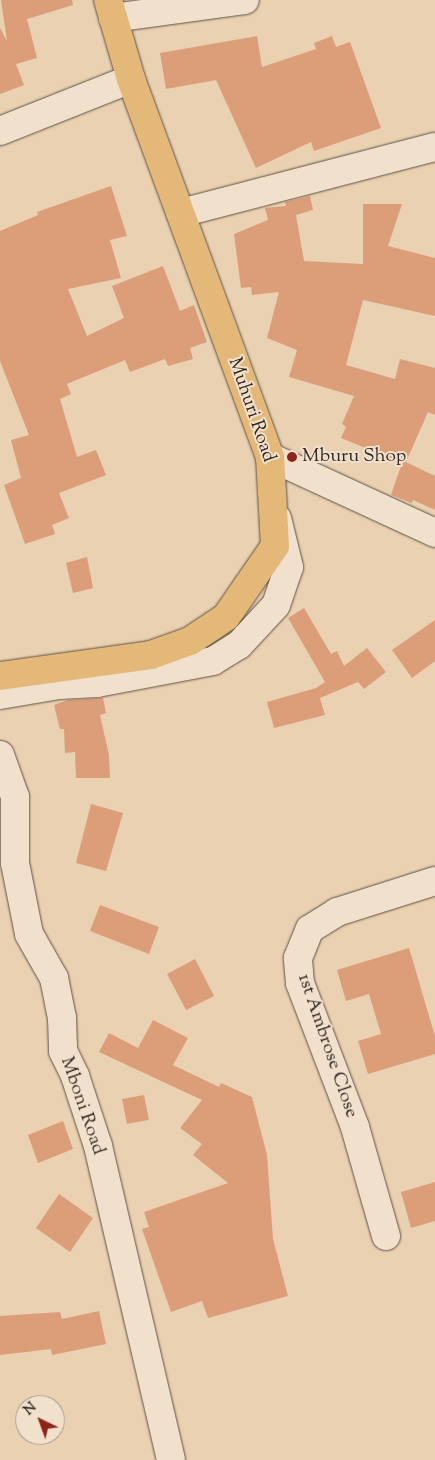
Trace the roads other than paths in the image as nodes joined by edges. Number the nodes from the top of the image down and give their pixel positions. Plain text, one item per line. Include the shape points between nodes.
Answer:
1 (245, 0) edge
2 (111, 9) edge
3 (131, 79) junction
4 (0, 131) edge
5 (435, 147) edge
6 (181, 213) junction
7 (270, 458) junction
8 (275, 509) junction
9 (435, 533) edge
10 (0, 676) edge
11 (0, 695) edge
12 (0, 755) edge
13 (435, 881) edge
14 (386, 1236) dead end
15 (171, 1460) edge

1 - 2 street
2 - 3 main road, Muhuri Road
3 - 4 street
3 - 6 main road, Muhuri Road
5 - 6 street
6 - 7 main road, Muhuri Road
7 - 8 main road, Muhuri Road
7 - 9 street
8 - 10 main road, Muhuri Road via 275,546 226,618 190,641 151,655
8 - 11 street via 289,567 276,605 239,645 213,661 97,683 59,685
12 - 15 street, Mboni Road via 15,797 15,863 29,934 54,978 62,1018 62,1051 75,1076 98,1146
13 - 14 street, 1st Ambrose Close via 337,912 310,929 298,958 300,983 355,1127

